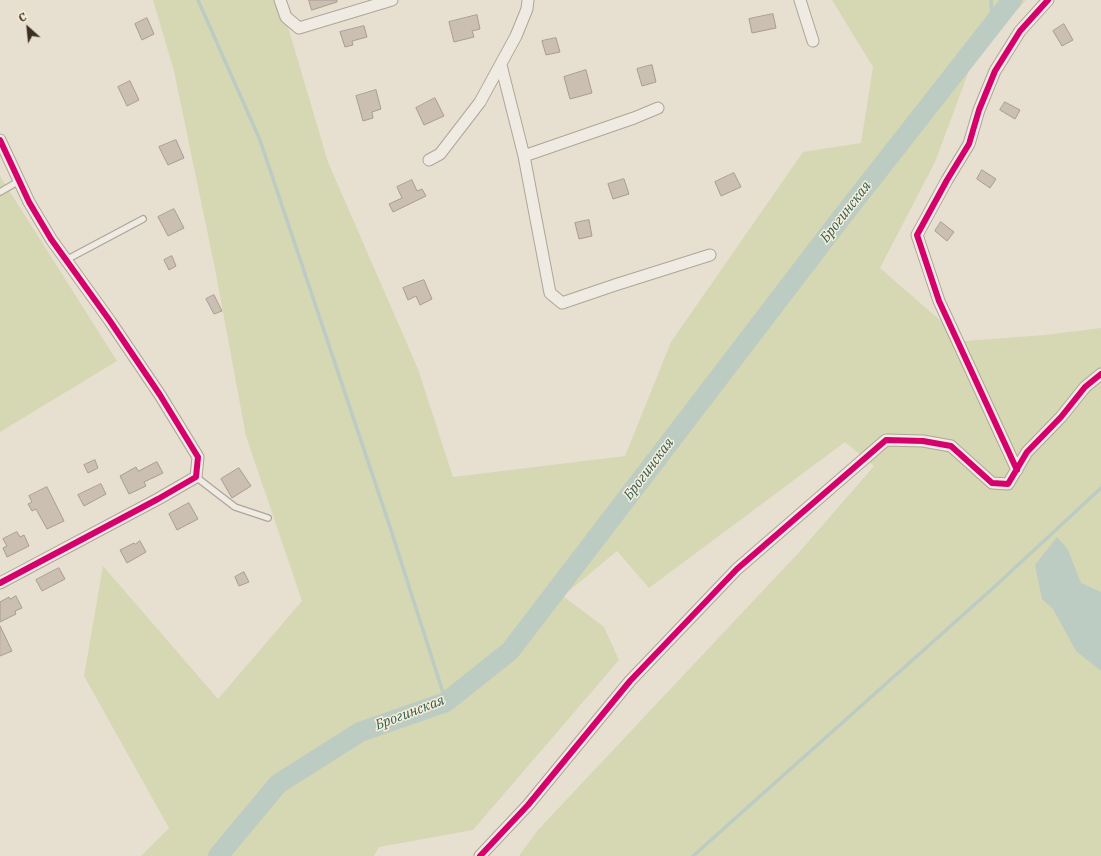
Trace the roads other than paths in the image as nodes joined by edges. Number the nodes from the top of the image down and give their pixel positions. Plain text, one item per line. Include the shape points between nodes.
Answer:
1 (280, 0) edge
2 (392, 0) edge
3 (528, 0) edge
4 (800, 0) edge
5 (1048, 0) edge
6 (813, 41) dead end
7 (501, 65) junction
8 (658, 108) dead end
9 (0, 140) edge
10 (524, 156) junction
11 (429, 160) dead end
12 (19, 181) junction
13 (0, 192) edge
14 (143, 218) dead end
15 (710, 255) dead end
16 (66, 260) junction
17 (1101, 374) edge
18 (1017, 470) junction
19 (196, 477) junction
20 (268, 518) dead end
21 (0, 583) edge
22 (480, 856) edge

1 - 2 street via 286,17 299,28
3 - 7 street via 516,36
4 - 6 street
5 - 18 street via 1020,31 995,71 969,144 917,235 938,301
7 - 10 street
7 - 11 street via 480,102 461,128 440,154
8 - 10 street
9 - 12 street
10 - 15 street via 550,293 562,303
12 - 13 lane
12 - 16 street via 51,239
14 - 16 lane
16 - 19 street via 160,395 198,457
17 - 18 street via 1027,452
18 - 22 street via 1008,484 992,483 951,446 923,441 886,440 737,569 630,681 528,805
19 - 20 lane via 235,507
19 - 21 street

